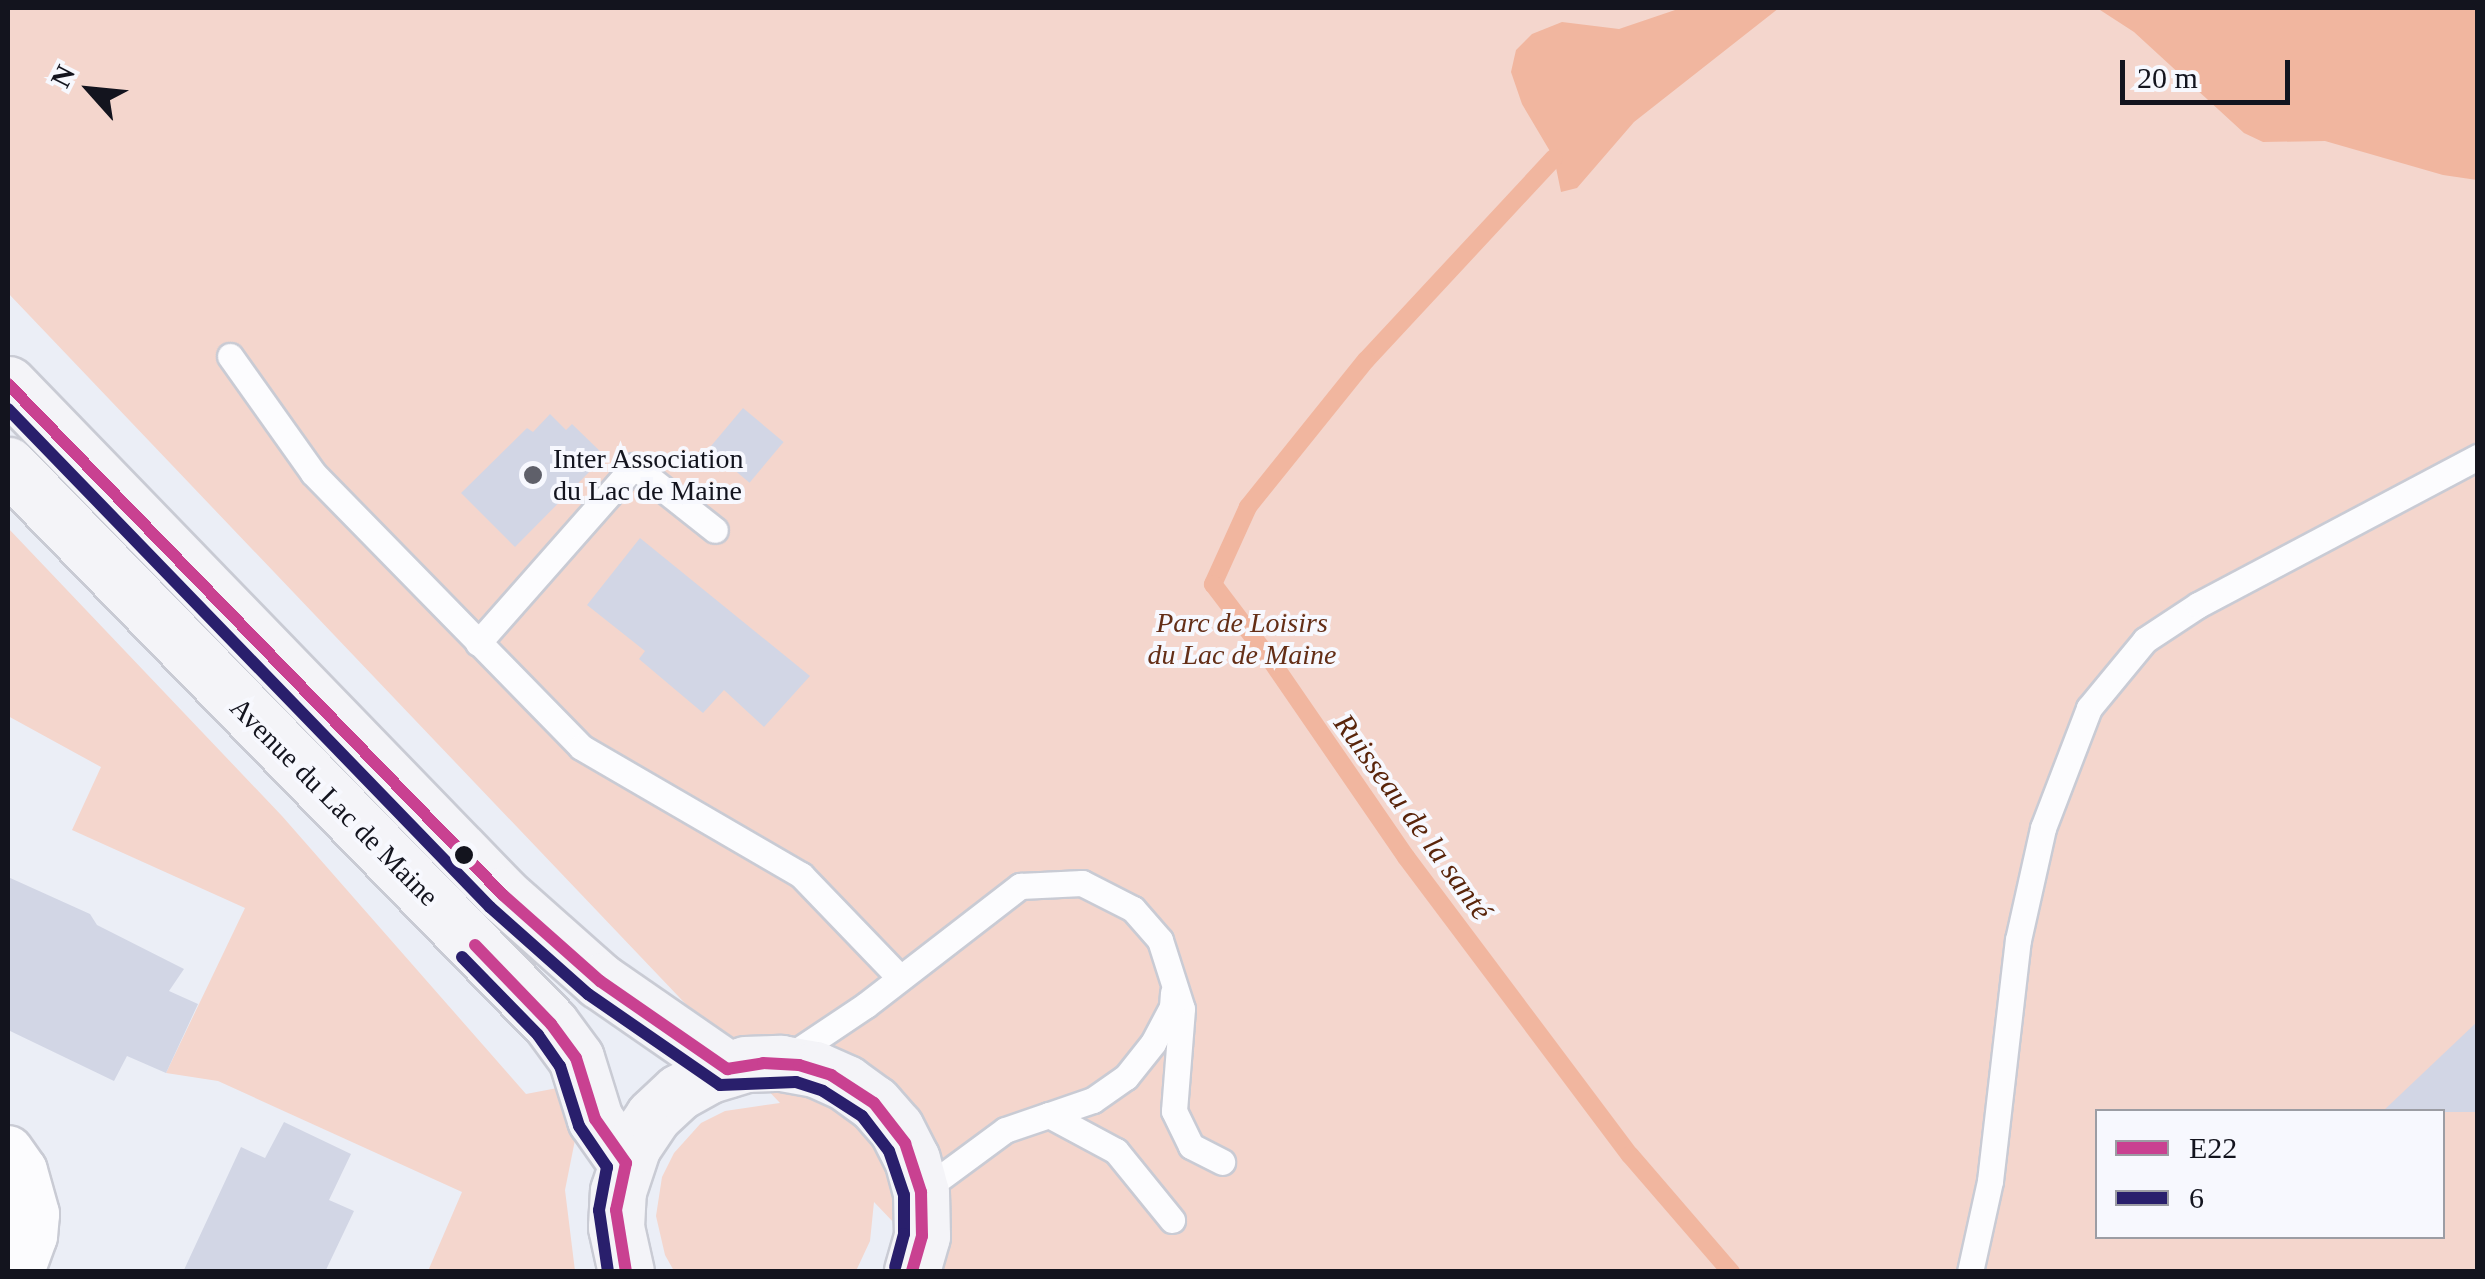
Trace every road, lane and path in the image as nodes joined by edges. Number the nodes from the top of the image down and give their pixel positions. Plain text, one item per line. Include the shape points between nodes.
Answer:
1 (230, 356) dead end
2 (8, 384) edge
3 (2478, 457) edge
4 (8, 465) edge
5 (714, 530) dead end
6 (478, 643) junction
7 (900, 978) junction
8 (1174, 984) junction
9 (781, 1063) junction
10 (727, 1069) junction
11 (1050, 1115) junction
12 (8, 1151) edge
13 (1222, 1162) dead end
14 (626, 1163) junction
15 (921, 1192) junction
16 (1172, 1220) dead end
17 (19, 1272) edge
18 (626, 1272) edge
19 (912, 1272) edge
20 (1970, 1272) edge

1 - 6 lane via 312,473
2 - 10 street, Avenue du Lac de Maine via 503,895 600,981
3 - 20 lane via 2198,604 2146,640 2089,708 2043,828 2018,940 1990,1181
4 - 14 street, Avenue du Lac de Maine via 551,1024 576,1058 596,1118
5 - 6 lane via 634,466
6 - 7 lane via 581,748 801,875
7 - 8 lane via 1020,886 1082,882 1134,909 1160,940
7 - 9 lane
8 - 11 lane via 1172,1007 1126,1076 1093,1100
8 - 13 lane via 1182,1008 1174,1111 1191,1146
9 - 10 street
9 - 15 street via 831,1075 874,1103 905,1143
10 - 14 street via 665,1104
11 - 15 lane via 1004,1130
11 - 16 lane via 1116,1151
12 - 17 street via 22,1170 34,1214
14 - 18 street via 616,1210
15 - 19 street via 922,1236

